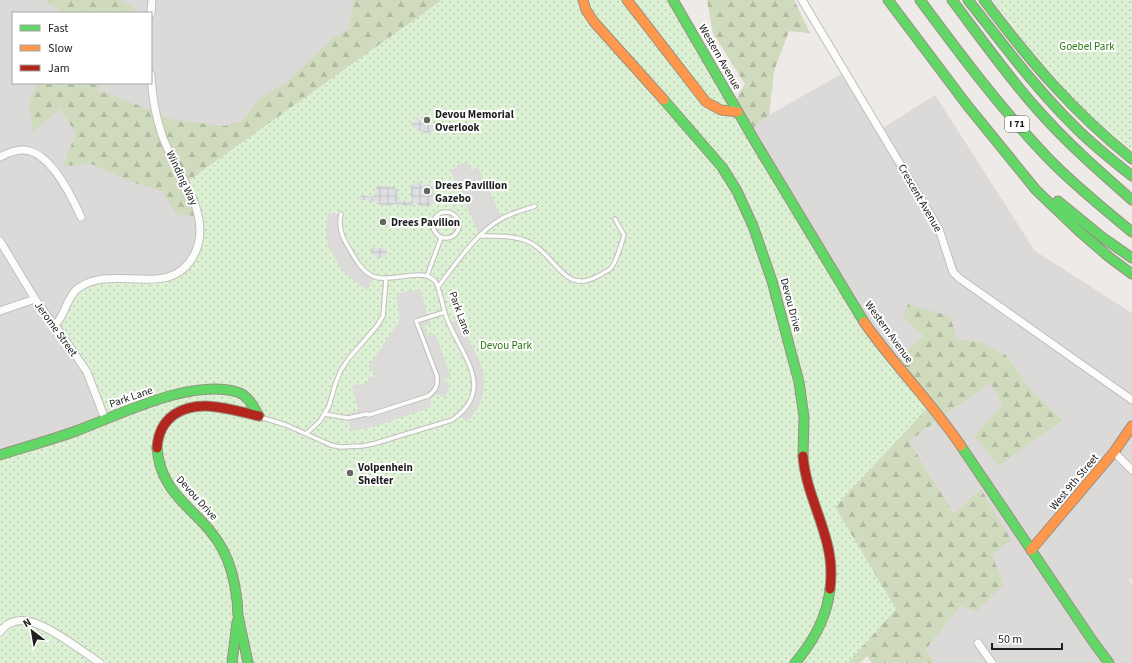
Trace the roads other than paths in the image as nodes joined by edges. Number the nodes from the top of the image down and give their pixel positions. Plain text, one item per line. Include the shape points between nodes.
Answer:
1 (152, 0) edge
2 (583, 0) edge
3 (627, 0) edge
4 (673, 0) edge
5 (802, 0) edge
6 (888, 0) edge
7 (920, 0) edge
8 (952, 0) edge
9 (968, 0) edge
10 (984, 0) edge
11 (150, 12) edge
12 (152, 84) edge
13 (738, 112) junction
14 (1002, 150) junction
15 (0, 157) edge
16 (1132, 159) edge
17 (1132, 176) edge
18 (1132, 200) edge
19 (536, 206) dead end
20 (341, 214) dead end
21 (81, 217) dead end
22 (615, 219) dead end
23 (1132, 232) edge
24 (480, 236) junction
25 (441, 238) junction
26 (0, 241) edge
27 (1132, 258) edge
28 (1132, 274) edge
29 (427, 276) junction
30 (386, 279) junction
31 (438, 288) junction
32 (35, 298) junction
33 (0, 311) edge
34 (445, 312) junction
35 (55, 325) junction
36 (1132, 400) edge
37 (324, 414) junction
38 (258, 416) junction
39 (105, 419) junction
40 (1132, 426) edge
41 (307, 433) junction
42 (1114, 452) junction
43 (0, 455) edge
44 (1132, 470) edge
45 (1031, 550) junction
46 (238, 614) junction
47 (0, 632) edge
48 (978, 643) dead end
49 (100, 663) edge
50 (232, 663) edge
51 (248, 663) edge
52 (796, 663) edge
53 (992, 663) edge
54 (1109, 663) edge

1 - 11 street
2 - 52 main road, Devou Drive via 594,22 726,172 739,195 768,265 800,385 804,416 804,467 831,562 832,583 824,618 817,634
3 - 13 main road via 706,102 730,113
4 - 13 main road, Western Avenue
5 - 36 street, Crescent Avenue via 939,229 954,272
6 - 14 main road
7 - 23 main road, I 71 via 977,76 1026,135 1073,183
8 - 18 main road, I 71 via 1025,95 1062,135
9 - 17 main road via 1034,84 1070,122
10 - 16 main road via 1031,61 1070,104
12 - 35 street, Winding Way via 162,136 199,215 199,245 185,268 170,277 156,280 112,278 98,280 78,289 68,300 62,316
13 - 45 main road, Western Avenue via 864,322 944,421
14 - 27 main road via 1102,237
14 - 28 main road via 1036,190 1079,231
15 - 21 street via 23,150 31,151 42,158 65,186
19 - 24 lane via 502,218
20 - 30 lane via 343,239 356,261 375,277
22 - 24 lane via 624,235 611,269 590,281 579,282 568,277 543,251 531,243 508,237
24 - 31 lane
25 - 25 lane via 454,236 459,228 458,220 452,213 440,213 434,219 433,228
25 - 29 lane
26 - 32 street, Jerome Street
29 - 30 lane
29 - 31 lane, Park Lane via 435,281
30 - 37 lane via 383,316 341,370
31 - 34 lane, Park Lane
32 - 33 street
32 - 35 street, Jerome Street
34 - 37 lane via 416,321 437,376 438,384 435,391 428,396 370,415 348,418
34 - 41 lane, Park Lane via 474,377 475,388 470,402 460,415 441,425 362,446 331,445
35 - 39 street, Jerome Street via 87,372
37 - 41 lane
38 - 39 main road, Park Lane via 252,404 238,392 214,389 191,391 164,398
38 - 41 lane, Park Lane
38 - 46 main road, Devou Drive via 208,406 187,407 169,418 158,434 156,449 161,472 170,489 211,532 223,549 236,593
39 - 43 main road, Park Lane via 58,438
40 - 42 main road, West 9th Street
42 - 44 street
42 - 45 main road, West 9th Street
45 - 54 main road, Western Avenue
46 - 50 main road, Devou Drive
46 - 51 main road, Devou Drive
47 - 49 street via 12,622 33,622
48 - 53 street

